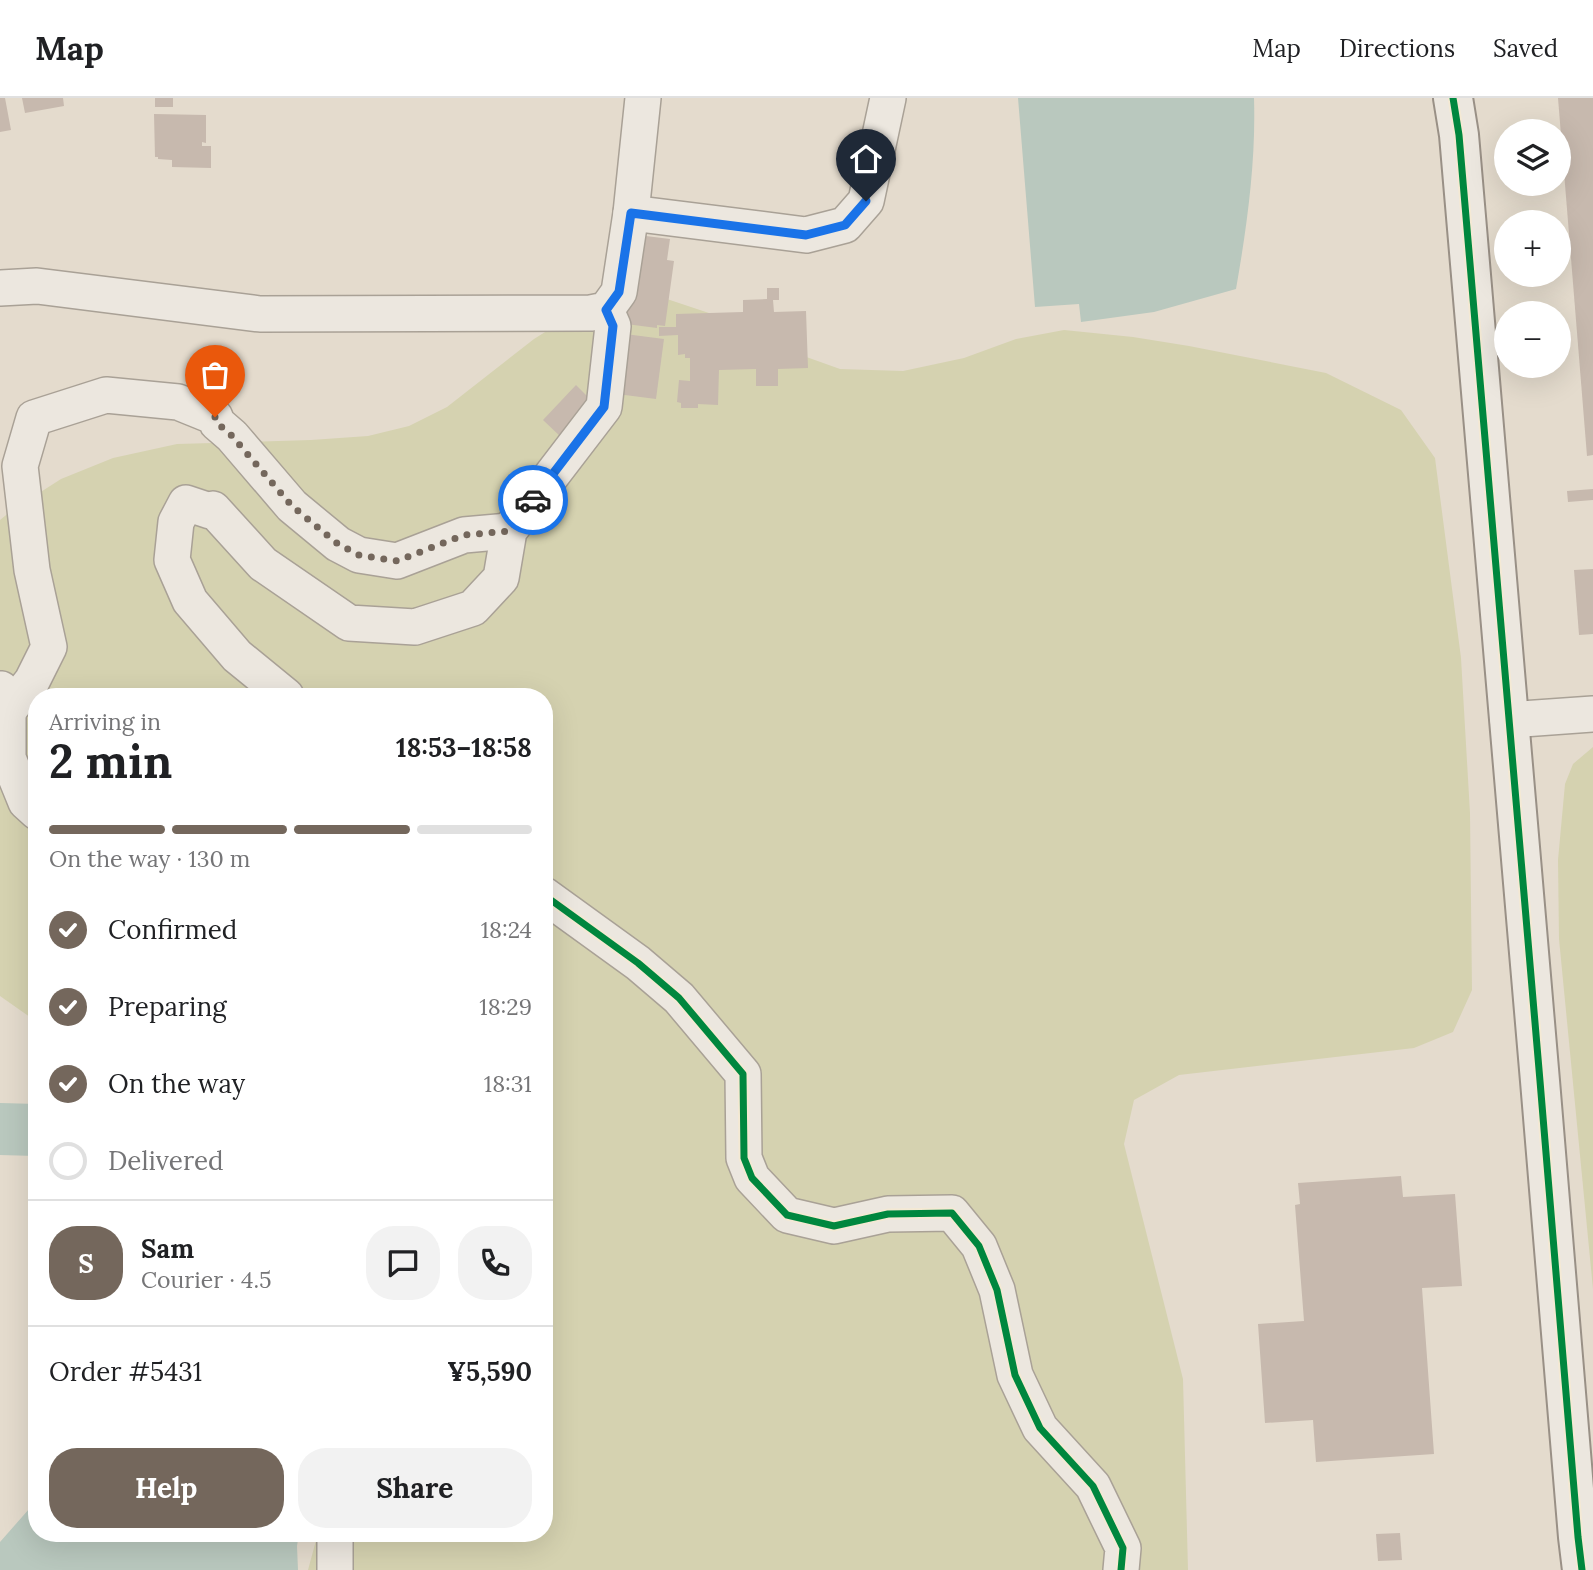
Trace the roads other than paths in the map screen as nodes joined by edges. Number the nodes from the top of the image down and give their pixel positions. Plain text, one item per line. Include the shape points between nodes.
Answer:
1 (643, 98) edge
2 (888, 98) edge
3 (1453, 98) edge
4 (631, 213) junction
5 (0, 288) edge
6 (606, 310) junction
7 (509, 531) junction
8 (276, 688) edge
9 (4, 699) edge
10 (1593, 714) edge
11 (1508, 720) junction
12 (28, 804) edge
13 (553, 901) edge
14 (335, 1542) edge
15 (335, 1570) edge
16 (1121, 1570) edge
17 (1582, 1570) edge

1 - 4 street
2 - 4 street via 866,201 845,225 806,235
3 - 11 street
4 - 6 street via 619,292
5 - 6 street via 37,286 260,314
6 - 7 street via 613,326 604,407
7 - 8 street via 501,578 473,608 415,627 349,623 263,564 214,509 186,503 176,522 172,560 190,601 237,656
7 - 9 street via 464,535 397,561 359,555 338,544 292,506 215,417 178,402 106,395 34,418 20,466 32,570 49,647 32,681
9 - 12 street via 8,758
10 - 11 street
11 - 17 street
13 - 16 street via 638,962 679,998 743,1074 744,1158 752,1178 788,1215 834,1226 888,1214 952,1213 979,1246 997,1290 1020,1386 1041,1428 1093,1486 1122,1548
14 - 15 street

